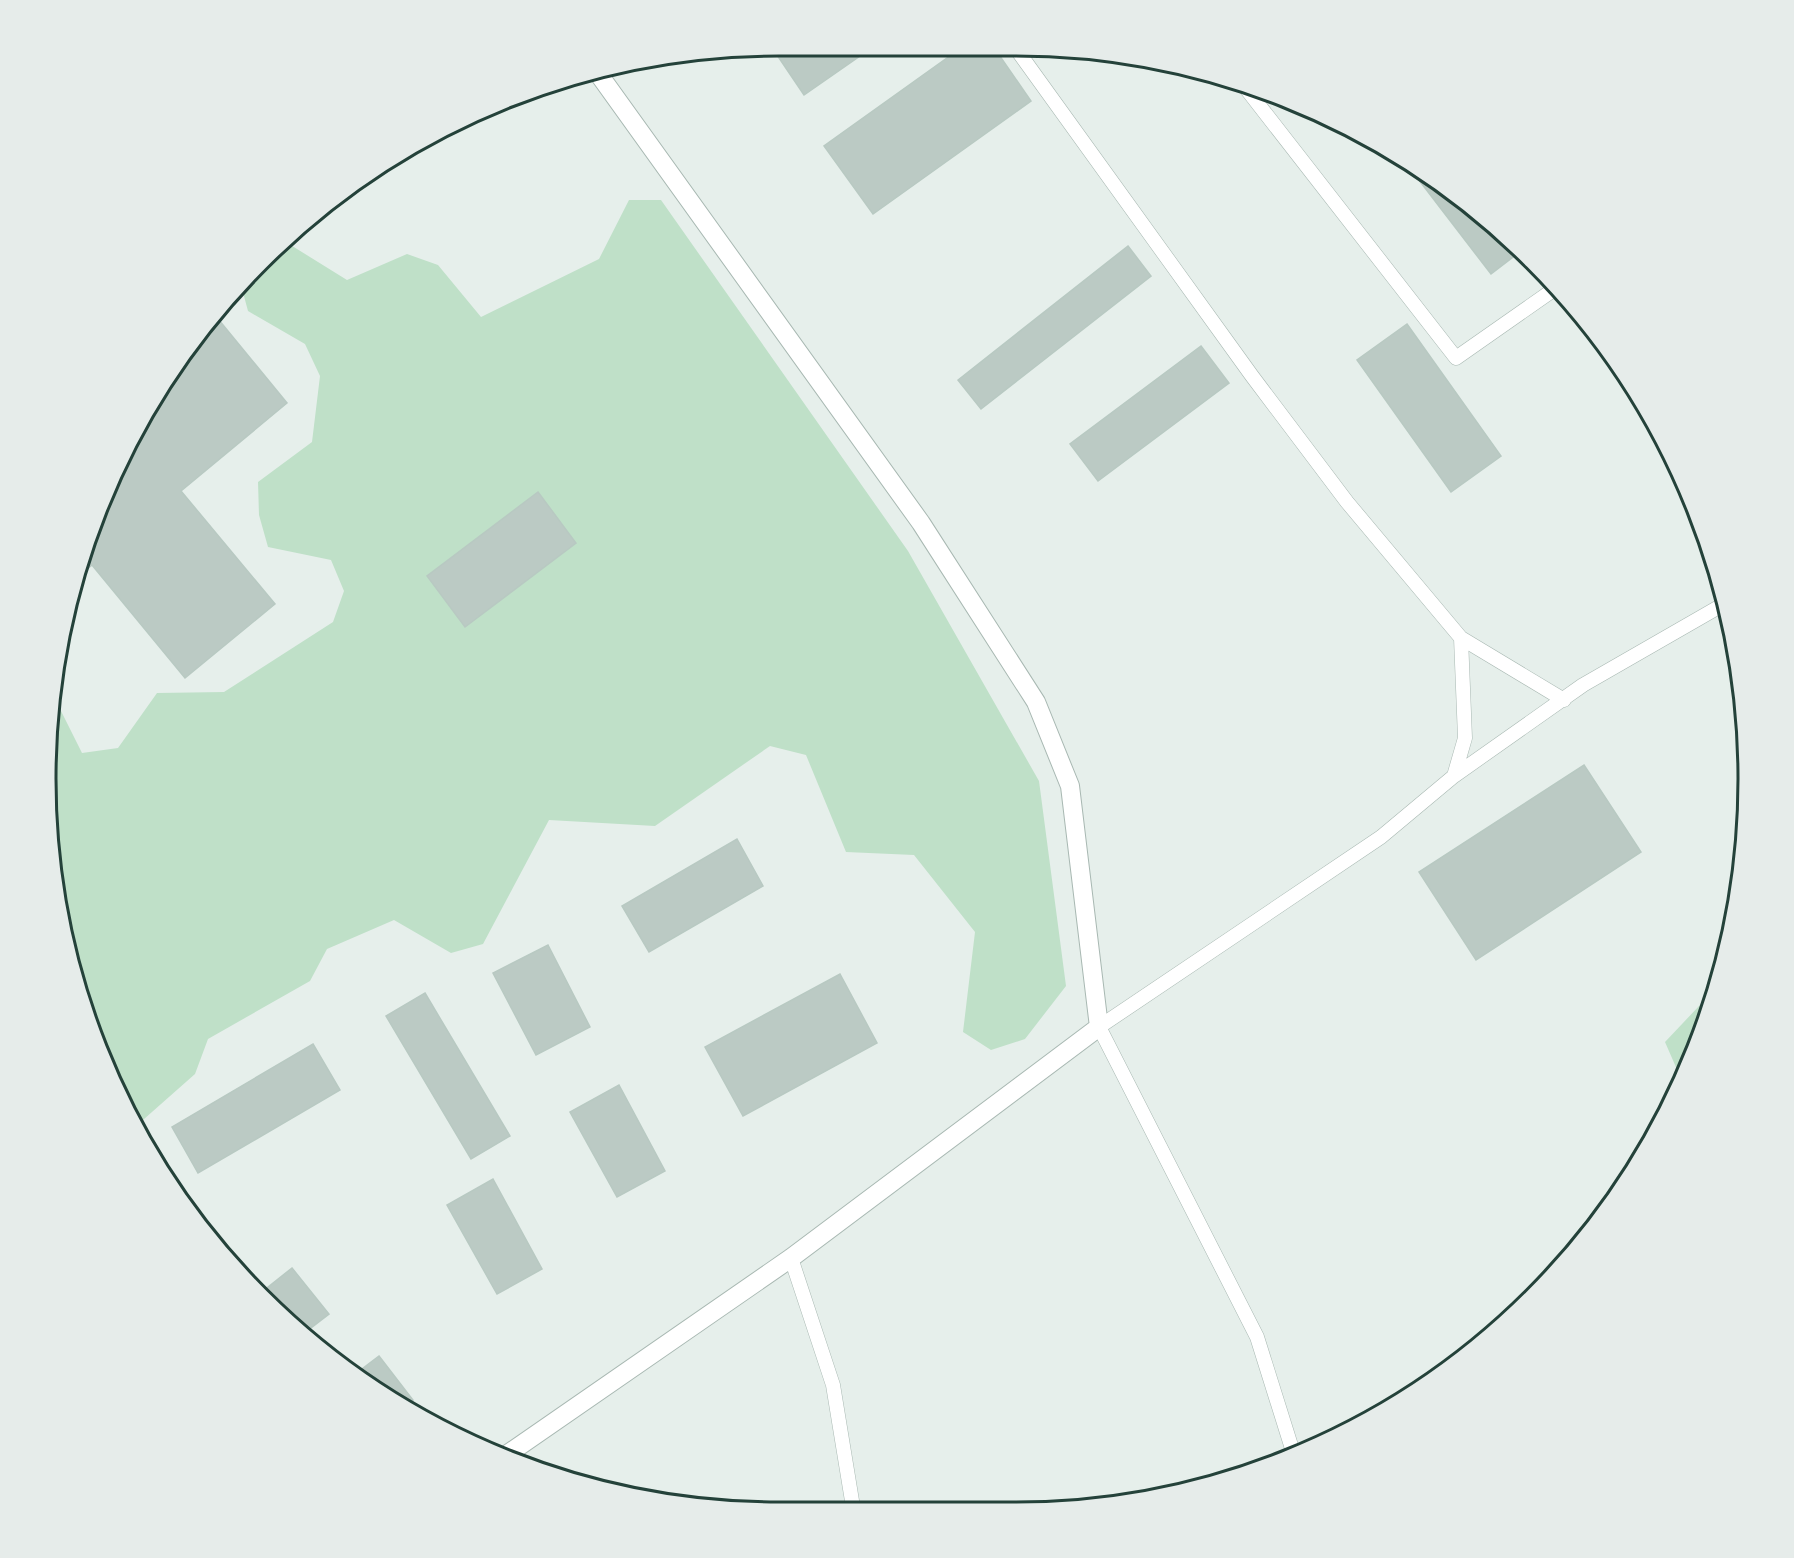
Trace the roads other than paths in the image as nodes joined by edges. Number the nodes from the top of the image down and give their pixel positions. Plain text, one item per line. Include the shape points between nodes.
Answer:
1 (1021, 56) edge
2 (601, 78) edge
3 (1251, 95) edge
4 (1550, 292) edge
5 (1718, 608) edge
6 (1461, 638) junction
7 (1564, 700) junction
8 (1454, 776) junction
9 (1098, 1027) junction
10 (791, 1258) junction
11 (1292, 1447) edge
12 (512, 1451) edge
13 (852, 1502) edge

1 - 6 lane via 1347,502
2 - 9 street via 921,523 1036,702 1070,786
3 - 4 lane via 1456,357
5 - 7 lane via 1583,685
6 - 7 lane
6 - 8 lane via 1465,738
7 - 8 lane
8 - 9 lane via 1381,837
9 - 10 street
9 - 11 lane via 1257,1337
10 - 12 street
10 - 13 lane via 834,1385

